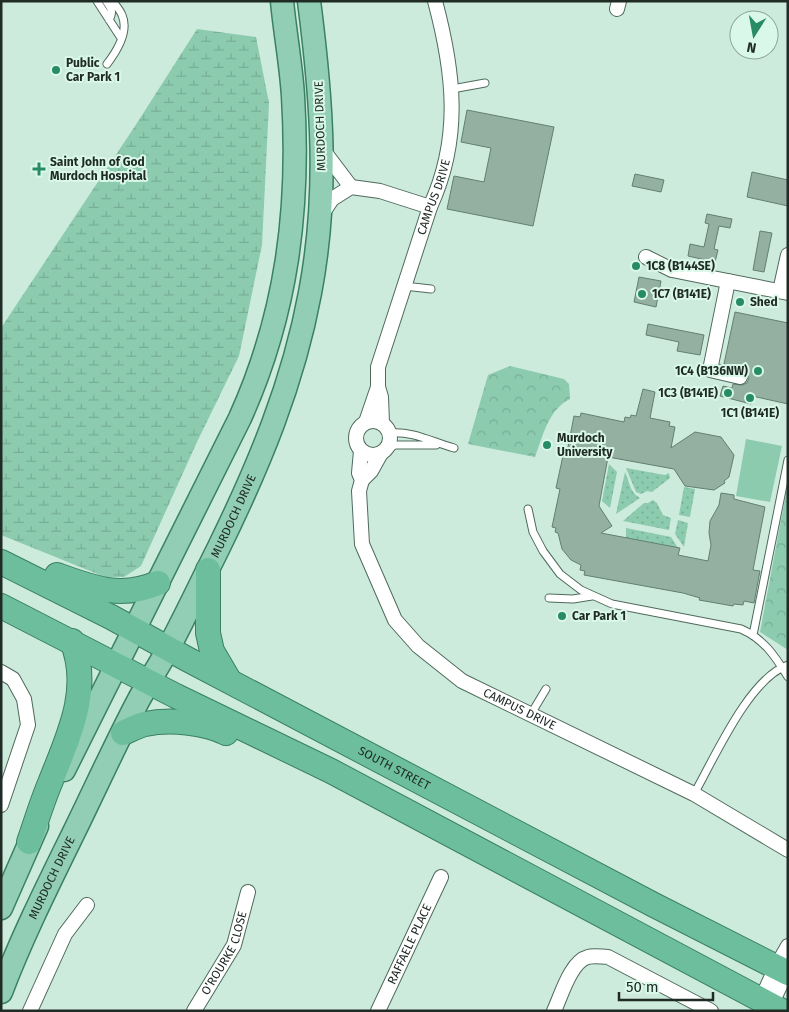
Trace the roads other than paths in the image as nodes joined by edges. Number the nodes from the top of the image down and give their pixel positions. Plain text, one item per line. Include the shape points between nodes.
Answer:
1 (97, 1) edge
2 (106, 1) edge
3 (114, 1) edge
4 (282, 1) edge
5 (309, 1) edge
6 (435, 1) edge
7 (109, 20) junction
8 (121, 38) junction
9 (107, 64) dead end
10 (485, 83) dead end
11 (452, 89) junction
12 (322, 149) junction
13 (351, 187) junction
14 (430, 207) junction
15 (320, 217) junction
16 (788, 255) edge
17 (646, 257) dead end
18 (728, 281) junction
19 (403, 286) junction
20 (431, 288) dead end
21 (784, 292) edge
22 (740, 378) dead end
23 (378, 387) junction
24 (366, 422) junction
25 (386, 428) junction
26 (442, 445) junction
27 (454, 448) dead end
28 (361, 451) junction
29 (383, 452) junction
30 (788, 460) edge
31 (362, 480) junction
32 (528, 509) dead end
33 (1, 554) edge
34 (1, 562) edge
35 (208, 570) junction
36 (158, 583) junction
37 (592, 596) junction
38 (549, 598) dead end
39 (1, 606) edge
40 (134, 629) junction
41 (753, 635) junction
42 (72, 641) junction
43 (169, 648) junction
44 (118, 665) junction
45 (785, 666) edge
46 (1, 672) edge
47 (788, 678) edge
48 (230, 681) junction
49 (149, 682) junction
50 (546, 690) dead end
51 (531, 714) junction
52 (122, 733) junction
53 (331, 771) junction
54 (694, 794) junction
55 (1, 805) edge
56 (30, 842) junction
57 (788, 850) edge
58 (441, 878) dead end
59 (248, 892) dead end
60 (87, 905) dead end
61 (1, 908) edge
62 (788, 946) edge
63 (784, 971) edge
64 (1, 992) edge
65 (771, 1005) edge
66 (30, 1011) edge
67 (194, 1011) edge
68 (378, 1011) edge
69 (554, 1011) edge
70 (711, 1011) edge

1 - 7 lane
2 - 7 lane via 112,10
3 - 8 lane via 124,22
4 - 36 main road, MURDOCH DRIVE via 293,94 295,158 285,278 273,332 253,389
5 - 12 main road, MURDOCH DRIVE via 321,102
6 - 11 street, CAMPUS DRIVE
7 - 8 lane
8 - 9 lane
10 - 11 lane
11 - 14 street, CAMPUS DRIVE via 452,116 445,160
12 - 13 street
12 - 15 main road, MURDOCH DRIVE
13 - 14 street via 380,191
13 - 15 street via 332,199
14 - 19 street, CAMPUS DRIVE
15 - 35 main road, MURDOCH DRIVE via 311,291 282,402 256,469
16 - 21 street
17 - 18 street via 672,270
18 - 21 street
18 - 22 street via 710,370
19 - 20 lane
19 - 23 street, CAMPUS DRIVE via 378,367
23 - 24 street, CAMPUS DRIVE
23 - 25 street, CAMPUS DRIVE
24 - 25 street via 374,420
24 - 28 street via 356,436
25 - 26 lane
25 - 29 street via 391,441
26 - 27 lane
26 - 29 lane via 395,444
28 - 29 street via 373,456
28 - 31 street, CAMPUS DRIVE via 359,473
29 - 31 street
30 - 41 lane
31 - 51 street, CAMPUS DRIVE via 359,492 362,544 395,620 418,646 462,681
32 - 37 lane via 533,532 555,567 566,579
33 - 36 highway via 93,588 143,590
34 - 40 highway, SOUTH STREET
35 - 43 main road, MURDOCH DRIVE
35 - 48 highway via 208,634 212,651
36 - 40 main road, MURDOCH DRIVE
37 - 38 lane
37 - 41 lane via 612,604 741,629
39 - 42 highway
40 - 43 highway, SOUTH STREET
40 - 44 main road, MURDOCH DRIVE
41 - 45 lane
42 - 44 highway
42 - 56 highway via 78,656 78,702
43 - 48 highway, SOUTH STREET
43 - 49 main road, MURDOCH DRIVE
44 - 49 highway
44 - 56 main road, MURDOCH DRIVE
45 - 47 lane
45 - 54 lane via 765,679 741,709
46 - 55 street via 14,680 24,699 28,725
48 - 63 highway, SOUTH STREET
49 - 52 main road, MURDOCH DRIVE
49 - 53 highway
50 - 51 lane
51 - 54 street, CAMPUS DRIVE
52 - 53 highway via 144,724 197,724 216,728 276,758
52 - 64 main road, MURDOCH DRIVE via 28,927
53 - 65 highway
54 - 57 street, CAMPUS DRIVE
56 - 61 main road, MURDOCH DRIVE
58 - 68 street, RAFFAELE PLACE
59 - 67 street, O’ROURKE CLOSE via 234,945
60 - 66 street via 65,934
62 - 63 street
63 - 65 street
69 - 70 street via 574,968 587,957 608,957

